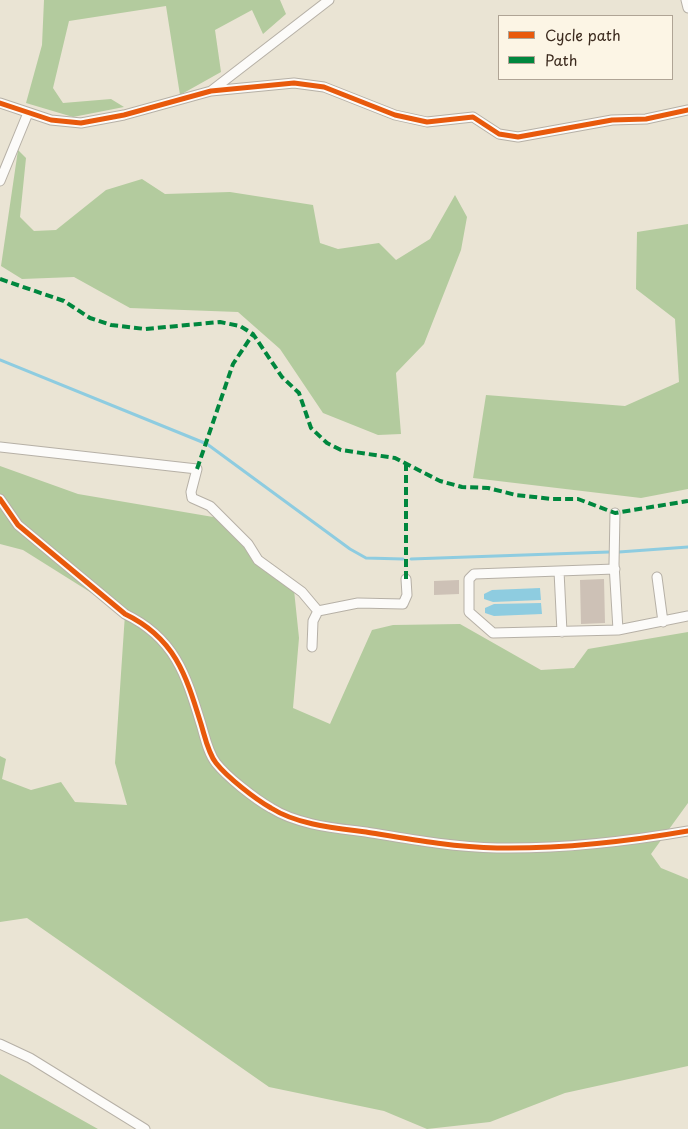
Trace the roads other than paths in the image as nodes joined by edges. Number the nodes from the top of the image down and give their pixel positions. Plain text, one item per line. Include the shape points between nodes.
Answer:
1 (330, 0) edge
2 (686, 0) edge
3 (688, 8) edge
4 (211, 91) junction
5 (0, 103) edge
6 (688, 110) edge
7 (28, 113) junction
8 (0, 182) edge
9 (0, 447) edge
10 (0, 499) edge
11 (615, 513) dead end
12 (614, 569) junction
13 (559, 571) junction
14 (657, 577) dead end
15 (406, 579) dead end
16 (318, 611) junction
17 (688, 616) edge
18 (663, 622) junction
19 (618, 630) junction
20 (562, 632) junction
21 (312, 647) dead end
22 (688, 831) edge
23 (0, 1044) edge
24 (144, 1129) edge

1 - 4 street
2 - 3 street
4 - 6 street via 294,83 324,87 396,116 427,122 473,117 498,134 518,137
4 - 7 street via 82,123 51,120
5 - 7 street
7 - 8 street
9 - 16 street via 197,469 192,498 210,506 248,544 258,560 302,592
10 - 22 street via 18,525 32,538 125,614 138,620 176,657 215,762 272,809 330,827 428,842 496,848 590,845
11 - 12 street
12 - 13 street
12 - 19 street
13 - 20 street
13 - 20 street via 474,574 470,579 469,612 493,633
14 - 18 street
15 - 16 street via 407,595 403,604 358,602
16 - 21 street via 313,621
17 - 18 street
18 - 19 street
19 - 20 street
23 - 24 street via 30,1058

